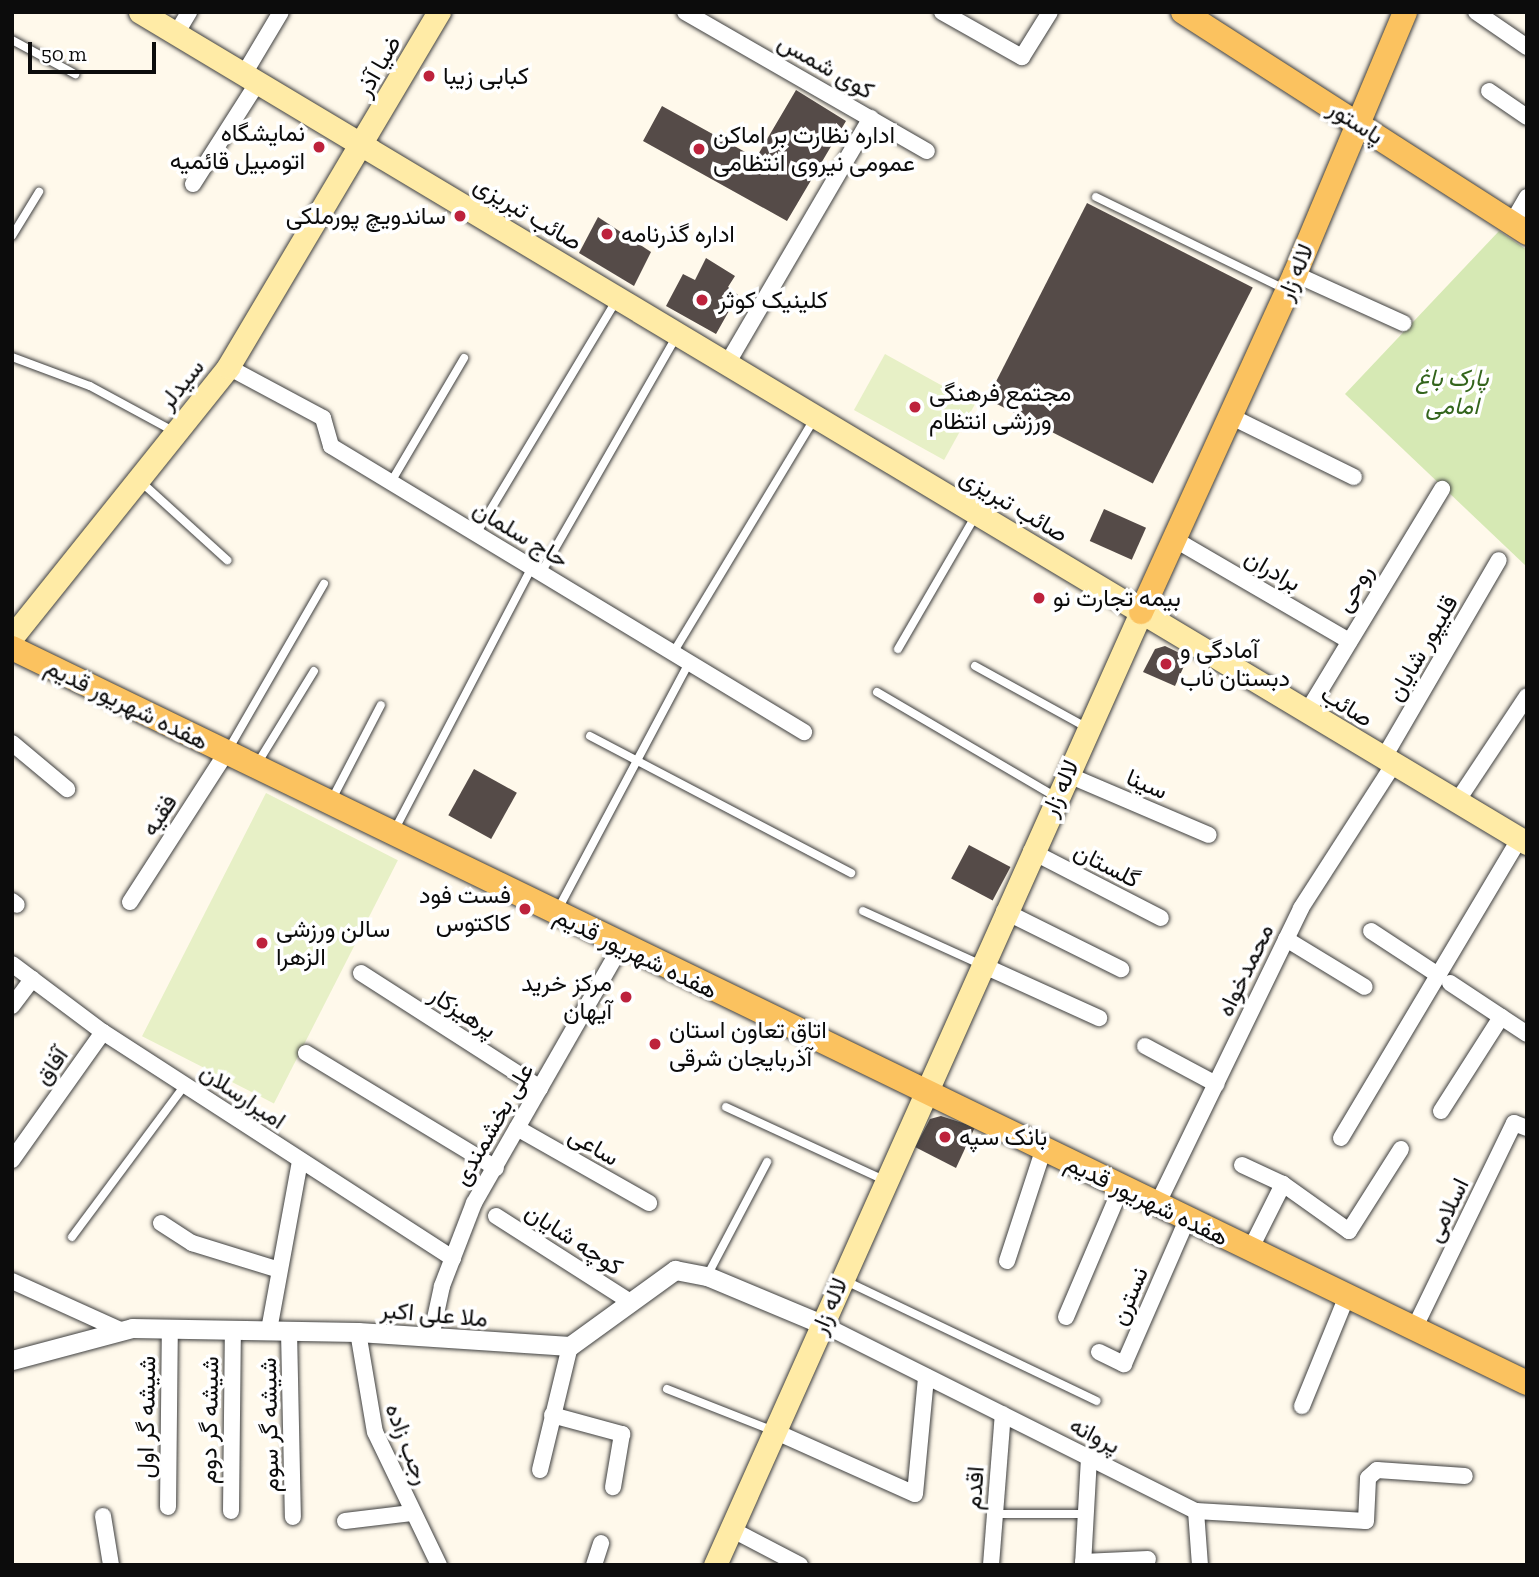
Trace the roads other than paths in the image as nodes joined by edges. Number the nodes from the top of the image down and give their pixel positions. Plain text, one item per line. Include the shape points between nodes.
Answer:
1 (140, 12) edge
2 (189, 12) edge
3 (281, 12) edge
4 (439, 12) edge
5 (685, 12) edge
6 (942, 12) edge
7 (1050, 12) edge
8 (1183, 12) edge
9 (1405, 12) edge
10 (1476, 12) edge
11 (176, 34) junction
12 (12, 40) edge
13 (1527, 47) edge
14 (75, 74) dead end
15 (251, 78) junction
16 (1489, 91) dead end
17 (1527, 117) edge
18 (872, 118) junction
19 (1357, 122) junction
20 (363, 145) junction
21 (927, 151) dead end
22 (193, 184) dead end
23 (39, 192) dead end
24 (1096, 197) dead end
25 (1527, 197) edge
26 (1519, 228) edge
27 (12, 236) edge
28 (1292, 282) junction
29 (618, 298) junction
30 (1404, 323) dead end
31 (678, 334) junction
32 (12, 357) edge
33 (464, 358) dead end
34 (727, 364) junction
35 (228, 367) junction
36 (815, 416) junction
37 (1230, 416) junction
38 (176, 432) junction
39 (1354, 477) dead end
40 (138, 480) junction
41 (391, 482) junction
42 (1442, 489) dead end
43 (976, 513) junction
44 (476, 534) junction
45 (1174, 539) junction
46 (227, 560) dead end
47 (1499, 560) dead end
48 (536, 571) junction
49 (324, 584) dead end
50 (1141, 612) junction
51 (12, 637) edge
52 (1349, 640) junction
53 (12, 649) edge
54 (898, 649) dead end
55 (673, 653) junction
56 (689, 663) junction
57 (975, 666) dead end
58 (314, 671) dead end
59 (877, 692) dead end
60 (1527, 696) edge
61 (381, 705) dead end
62 (1307, 712) junction
63 (1088, 728) junction
64 (804, 732) dead end
65 (590, 736) dead end
66 (12, 743) edge
67 (226, 753) junction
68 (637, 761) junction
69 (1388, 762) junction
70 (255, 767) junction
71 (1066, 774) junction
72 (67, 789) dead end
73 (1056, 797) junction
74 (329, 803) junction
75 (1456, 803) junction
76 (392, 834) junction
77 (1209, 835) dead end
78 (1524, 840) edge
79 (1031, 851) junction
80 (851, 873) dead end
81 (130, 902) dead end
82 (863, 911) dead end
83 (1004, 911) junction
84 (556, 914) junction
85 (1161, 918) dead end
86 (1371, 931) dead end
87 (1286, 939) junction
88 (621, 946) junction
89 (12, 964) edge
90 (980, 964) junction
91 (1121, 969) dead end
92 (361, 974) dead end
93 (32, 979) junction
94 (1444, 979) junction
95 (1365, 987) dead end
96 (12, 1006) edge
97 (1501, 1017) junction
98 (1099, 1018) dead end
99 (103, 1032) junction
100 (1527, 1034) edge
101 (1145, 1046) dead end
102 (306, 1053) dead end
103 (1216, 1084) junction
104 (185, 1085) junction
105 (540, 1088) junction
106 (921, 1092) junction
107 (726, 1107) dead end
108 (1441, 1111) dead end
109 (517, 1128) junction
110 (1527, 1128) edge
111 (1341, 1138) dead end
112 (1401, 1149) dead end
113 (1043, 1151) junction
114 (12, 1160) edge
115 (300, 1161) junction
116 (767, 1161) dead end
117 (1242, 1165) dead end
118 (496, 1168) junction
119 (884, 1180) junction
120 (1283, 1184) junction
121 (1121, 1188) junction
122 (649, 1203) dead end
123 (1157, 1205) junction
124 (496, 1216) dead end
125 (1187, 1220) junction
126 (161, 1223) dead end
127 (72, 1237) dead end
128 (1250, 1250) junction
129 (453, 1258) junction
130 (1007, 1261) dead end
131 (279, 1270) junction
132 (708, 1276) junction
133 (841, 1279) junction
134 (12, 1281) edge
135 (1347, 1296) junction
136 (629, 1301) junction
137 (1066, 1317) dead end
138 (821, 1324) junction
139 (170, 1328) junction
140 (233, 1329) junction
141 (1414, 1329) junction
142 (120, 1330) junction
143 (269, 1331) junction
144 (289, 1331) junction
145 (358, 1332) junction
146 (431, 1336) junction
147 (570, 1346) junction
148 (1099, 1352) dead end
149 (12, 1360) edge
150 (926, 1377) junction
151 (1527, 1383) edge
152 (667, 1389) dead end
153 (1096, 1401) dead end
154 (1302, 1406) dead end
155 (1003, 1414) junction
156 (552, 1415) junction
157 (774, 1431) junction
158 (1089, 1458) junction
159 (540, 1470) dead end
160 (1465, 1476) dead end
161 (612, 1487) dead end
162 (168, 1507) dead end
163 (231, 1511) dead end
164 (1196, 1511) junction
165 (412, 1513) junction
166 (994, 1514) junction
167 (1083, 1514) junction
168 (103, 1516) dead end
169 (293, 1517) dead end
170 (345, 1521) dead end
171 (731, 1530) junction
172 (601, 1543) dead end
173 (1148, 1559) dead end
174 (1083, 1563) edge
175 (110, 1565) edge
176 (439, 1565) edge
177 (594, 1565) edge
178 (715, 1565) edge
179 (800, 1565) edge
180 (991, 1565) edge
181 (1200, 1565) edge

1 - 11 main road, صائب تبریزی
2 - 11 street
3 - 15 street
4 - 20 main road, ضیا آذر
5 - 18 street, کوی شمس
6 - 7 street via 1022,57
8 - 19 main road, پاستور
9 - 19 main road, لاله زار
10 - 13 street
11 - 15 main road, صائب تبریزی
12 - 14 lane
15 - 20 main road, صائب تبریزی
15 - 22 street
16 - 17 street
18 - 21 street, کوی شمس
18 - 34 street, کوی شمس
19 - 26 main road, پاستور
19 - 28 main road, لاله زار
20 - 29 main road, صائب تبریزی
20 - 35 main road, سیدلر
23 - 27 lane
24 - 28 lane
25 - 26 street
28 - 30 street
28 - 37 main road, لاله زار
29 - 31 main road, صائب تبریزی
29 - 44 lane
31 - 34 main road, صائب تبریزی
31 - 48 lane
32 - 38 lane via 90,386
33 - 41 lane
34 - 36 main road, صائب تبریزی
35 - 38 main road, سیدلر
35 - 41 street, حاج سلمان via 323,418 331,446
36 - 43 main road, صائب تبریزی
36 - 55 lane
37 - 39 street
37 - 45 main road, لاله زار
38 - 40 main road, سیدلر
40 - 46 lane
40 - 51 main road, سیدلر
41 - 44 street, حاج سلمان
42 - 52 street, روحی
43 - 50 main road, صائب تبریزی
43 - 54 lane
44 - 48 street, حاج سلمان
45 - 50 main road, لاله زار
45 - 52 street, برادران
47 - 69 street, قلیپور شایان
48 - 55 street, حاج سلمان
48 - 76 lane
49 - 67 lane
50 - 62 main road, صائب
50 - 63 main road, لاله زار
52 - 62 street, روحی
53 - 67 main road, هفده شهریور قدیم
55 - 56 street, حاج سلمان
56 - 64 street, حاج سلمان
56 - 68 lane
57 - 63 lane
58 - 70 lane
59 - 73 lane
60 - 75 street
61 - 74 lane
62 - 69 main road, صائب
63 - 71 main road, لاله زار
65 - 68 lane
66 - 72 street
67 - 70 main road, هفده شهریور قدیم
67 - 81 street, فقیه
68 - 80 lane
68 - 84 lane
69 - 75 main road, صائب
69 - 87 street, محمدخواه
70 - 74 main road, هفده شهریور قدیم
71 - 73 main road, لاله زار
71 - 77 street, سینا
73 - 79 main road, لاله زار
74 - 76 main road, هفده شهریور قدیم
75 - 78 main road, صائب
76 - 84 main road, هفده شهریور قدیم
78 - 94 street
79 - 83 main road, لاله زار
79 - 85 street, گلستان
82 - 90 lane
83 - 90 main road, لاله زار
83 - 91 street
84 - 88 main road, هفده شهریور قدیم
86 - 94 street
87 - 95 street
87 - 103 street, محمدخواه
88 - 105 street, علی بخشمندی
88 - 106 main road, هفده شهریور قدیم
89 - 93 street, امیرارسلان
90 - 98 street
90 - 106 main road, لاله زار
92 - 105 street, پرهیزکار
93 - 96 street
93 - 99 street, امیرارسلان
94 - 97 street
94 - 111 street
97 - 100 street
97 - 108 street
99 - 104 street, امیرارسلان
99 - 114 street, آفاق
101 - 103 street
102 - 118 street
103 - 123 street, محمدخواه
104 - 115 street, امیرارسلان
104 - 127 lane
105 - 109 street, علی بخشمندی
106 - 113 main road, هفده شهریور قدیم
106 - 119 main road, لاله زار
107 - 119 lane
109 - 118 street, علی بخشمندی
109 - 122 street, ساعی
110 - 141 street, اسلامی via 1514,1123
112 - 120 street via 1349,1231
113 - 121 main road, هفده شهریور قدیم
113 - 130 street
115 - 129 street, امیرارسلان
115 - 131 street
116 - 132 lane
117 - 120 street
118 - 129 street, علی بخشمندی
119 - 133 main road, لاله زار
120 - 128 street
121 - 123 main road, هفده شهریور قدیم
121 - 137 street
123 - 125 main road, هفده شهریور قدیم
124 - 136 street, کوچه شایان
125 - 128 main road, هفده شهریور قدیم
125 - 148 street, نسترن via 1124,1364
126 - 131 street via 192,1243
128 - 135 main road, هفده شهریور قدیم
129 - 146 street, علی بخشمندی
131 - 143 street
132 - 136 street via 675,1270
132 - 138 street
133 - 138 main road, لاله زار
133 - 153 lane
134 - 142 street
135 - 141 main road, هفده شهریور قدیم
135 - 154 street
136 - 147 street
138 - 150 street, پروانه
138 - 157 main road, لاله زار
139 - 140 street, ملا علی اکبر
139 - 142 street, ملا علی اکبر
139 - 162 street, شیشه گر اول
140 - 143 street, ملا علی اکبر
140 - 163 street, شیشه گر دوم
141 - 151 main road, هفده شهریور قدیم
142 - 149 street, ملا علی اکبر
143 - 144 street, ملا علی اکبر
144 - 145 street, ملا علی اکبر
144 - 169 street, شیشه گر سوم
145 - 146 street, ملا علی اکبر
145 - 165 street, رجب زاده via 375,1432
146 - 147 street, ملا علی اکبر
147 - 156 street
150 - 155 street, پروانه
150 - 157 street via 915,1494
152 - 157 lane
155 - 158 street, پروانه
155 - 166 street, اقدم
156 - 159 street
156 - 161 street via 622,1434
157 - 171 main road, لاله زار
158 - 164 street, پروانه
158 - 167 street
160 - 164 street, پروانه via 1377,1470 1368,1478 1366,1521
164 - 181 street
165 - 170 street
165 - 176 street, رجب زاده
166 - 167 lane
166 - 180 street, اقدم
167 - 174 street
168 - 175 street
171 - 178 main road, لاله زار
171 - 179 street
172 - 177 street
173 - 174 street

